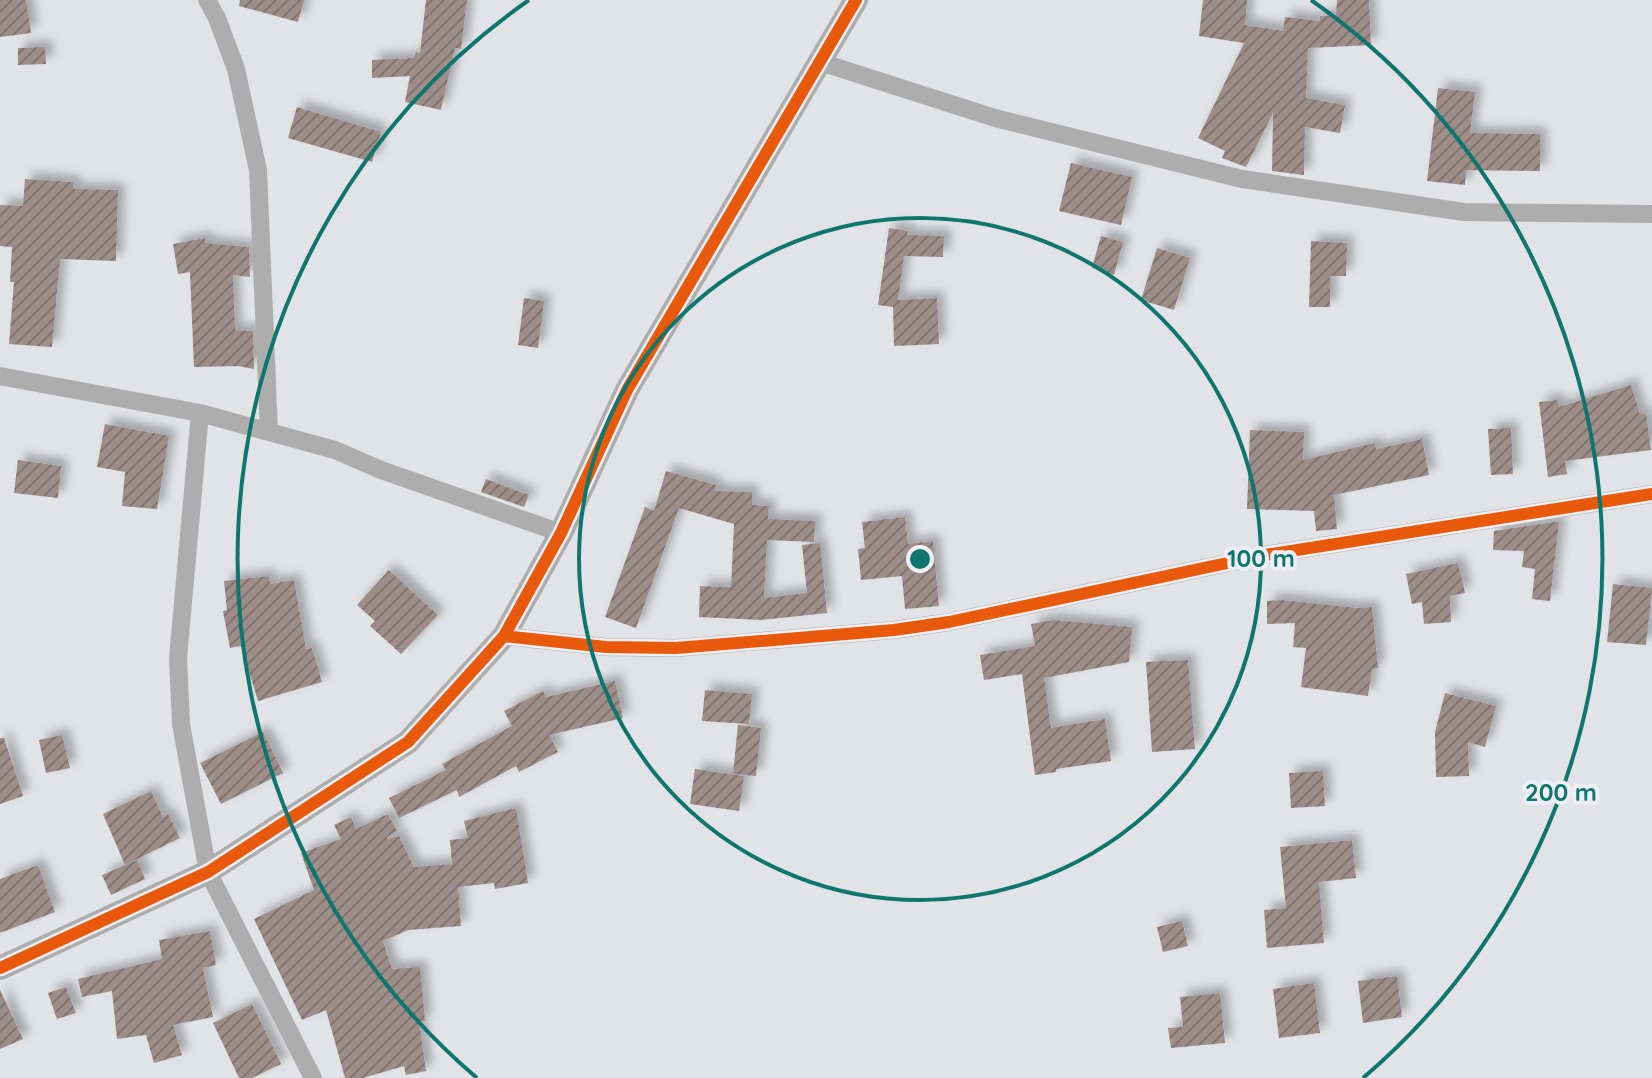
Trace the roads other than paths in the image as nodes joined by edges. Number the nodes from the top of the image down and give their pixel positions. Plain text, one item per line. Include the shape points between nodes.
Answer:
1 (207, 0) edge
2 (856, 0) edge
3 (820, 62) junction
4 (1652, 214) edge
5 (0, 376) edge
6 (200, 413) junction
7 (269, 432) junction
8 (1652, 494) edge
9 (561, 533) junction
10 (504, 636) junction
11 (208, 872) junction
12 (0, 968) edge
13 (313, 1078) edge

1 - 7 street via 236,69 258,170
2 - 3 street
3 - 4 street via 995,118 1242,179 1464,212
3 - 9 street via 627,390
5 - 6 street
6 - 7 street
6 - 11 street via 178,688
7 - 9 street via 335,450
8 - 10 street via 1265,555 894,630 676,648
9 - 10 street
10 - 11 street via 408,742
11 - 12 street
11 - 13 street

